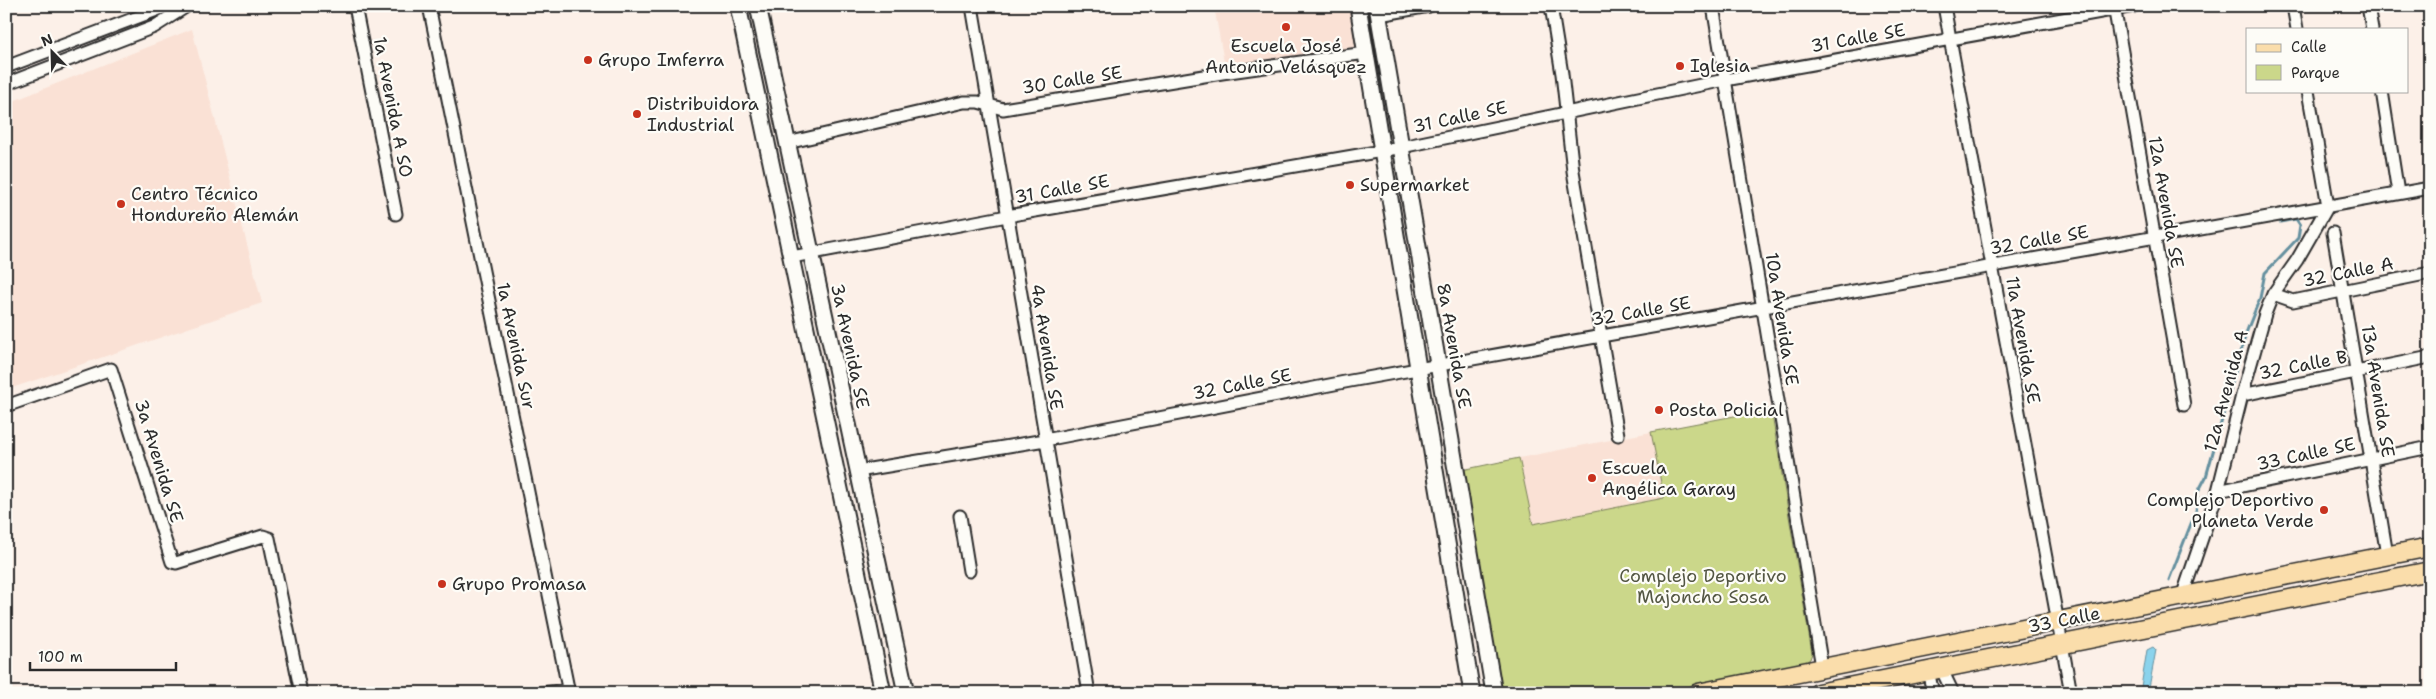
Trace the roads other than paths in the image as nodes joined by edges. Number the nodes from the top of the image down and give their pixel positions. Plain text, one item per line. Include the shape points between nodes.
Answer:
1 (187, 6) edge
2 (355, 6) edge
3 (429, 6) edge
4 (738, 6) edge
5 (758, 6) edge
6 (972, 6) edge
7 (1358, 6) edge
8 (1429, 6) edge
9 (1550, 6) edge
10 (1713, 6) edge
11 (1944, 6) edge
12 (2134, 6) edge
13 (2293, 6) edge
14 (2368, 6) edge
15 (2114, 8) edge
16 (168, 9) edge
17 (1378, 11) edge
18 (2297, 28) edge
19 (2372, 28) edge
20 (1950, 39) junction
21 (1366, 53) junction
22 (34, 56) junction
23 (6, 67) edge
24 (40, 71) junction
25 (1725, 80) junction
26 (6, 84) edge
27 (2308, 92) edge
28 (2382, 92) edge
29 (990, 105) junction
30 (1567, 112) junction
31 (787, 143) junction
32 (1401, 147) junction
33 (1382, 151) junction
34 (2430, 188) edge
35 (2398, 193) junction
36 (2328, 206) junction
37 (396, 214) dead end
38 (1007, 216) junction
39 (2333, 233) dead end
40 (2155, 237) junction
41 (811, 254) junction
42 (792, 257) junction
43 (1992, 266) junction
44 (2430, 274) edge
45 (2344, 292) junction
46 (2273, 294) junction
47 (1762, 307) junction
48 (1601, 336) junction
49 (2430, 357) edge
50 (1438, 365) junction
51 (1418, 368) junction
52 (2357, 372) junction
53 (2242, 395) junction
54 (2184, 405) dead end
55 (6, 406) edge
56 (1618, 435) dead end
57 (1045, 440) junction
58 (2430, 446) edge
59 (2372, 459) junction
60 (858, 471) junction
61 (2218, 491) junction
62 (960, 516) dead end
63 (2430, 547) edge
64 (2387, 555) junction
65 (969, 570) dead end
66 (2430, 571) edge
67 (2182, 597) junction
68 (2056, 621) junction
69 (2061, 644) junction
70 (1822, 667) junction
71 (1934, 669) junction
72 (569, 691) edge
73 (301, 693) edge
74 (542, 693) edge
75 (883, 693) edge
76 (906, 693) edge
77 (1089, 693) edge
78 (1472, 693) edge
79 (1494, 693) edge
80 (1698, 693) edge
81 (1818, 693) edge
82 (1933, 693) edge
83 (1953, 693) edge
84 (2071, 693) edge

1 - 16 street
2 - 37 street, 1a Avenida A SO
3 - 72 street, 1a Avenida Sur
4 - 42 main road
5 - 31 main road, 3a Avenida SE
6 - 29 street, 4a Avenida SE
7 - 21 main road
8 - 17 street
9 - 30 street
10 - 25 street, 10a Avenida SE
11 - 20 street, 11a Avenida SE
12 - 15 street, 31 Calle SE
13 - 18 street
14 - 19 street
15 - 20 street, 31 Calle SE
15 - 40 street, 12a Avenida SE
16 - 22 street
16 - 24 street via 154,27
17 - 32 main road, 8a Avenida SE
20 - 25 street, 31 Calle SE
20 - 43 street, 11a Avenida SE
21 - 29 street, 30 Calle SE via 1003,109
21 - 33 main road
22 - 23 street
22 - 24 street
24 - 26 street
25 - 30 street, 31 Calle SE
25 - 47 street, 10a Avenida SE
27 - 36 street
28 - 35 street
29 - 31 street, 30 Calle SE via 964,102
29 - 38 street, 4a Avenida SE
30 - 32 street, 31 Calle SE
30 - 48 street via 1573,171
31 - 41 main road, 3a Avenida SE
32 - 33 street, 31 Calle SE
32 - 50 main road, 8a Avenida SE
33 - 38 street, 31 Calle SE
33 - 51 main road
34 - 35 street, 32 Calle SE
35 - 36 street, 32 Calle SE
36 - 40 street, 32 Calle SE
36 - 46 street, 12a Avenida A
38 - 41 street, 31 Calle SE
38 - 57 street, 4a Avenida SE
39 - 45 street, 13a Avenida SE
40 - 43 street, 32 Calle SE
40 - 54 street, 12a Avenida SE
41 - 42 street, 31 Calle SE
41 - 60 main road, 3a Avenida SE
42 - 75 main road
43 - 47 street, 32 Calle SE
43 - 68 street, 11a Avenida SE
44 - 45 street, 32 Calle A
45 - 46 street, 32 Calle A via 2292,301
45 - 52 street, 13a Avenida SE
46 - 53 street, 12a Avenida A
47 - 48 street, 32 Calle SE
47 - 70 street, 10a Avenida SE
48 - 50 street, 32 Calle SE
48 - 56 street
49 - 52 street, 32 Calle B
50 - 51 street, 32 Calle SE
50 - 79 main road, 8a Avenida SE
51 - 57 street, 32 Calle SE
51 - 78 main road
52 - 53 street, 32 Calle B
52 - 59 street, 13a Avenida SE
53 - 61 street, 12a Avenida A
55 - 73 street, 3a Avenida SE via 112,370 172,562 267,536
57 - 60 street, 32 Calle SE
57 - 77 street, 4a Avenida SE
58 - 59 street, 33 Calle SE
59 - 61 street, 33 Calle SE
59 - 64 street, 13a Avenida SE
60 - 76 main road, 3a Avenida SE
61 - 67 street, 12a Avenida A
62 - 65 street
63 - 64 main road, 33 Calle
64 - 67 main road, 33 Calle
66 - 69 main road, 33 Calle
67 - 68 main road, 33 Calle
68 - 69 street, 11a Avenida SE
68 - 70 main road, 33 Calle
69 - 71 main road, 33 Calle
69 - 84 street, 11a Avenida SE
70 - 80 main road, 33 Calle
71 - 81 main road, 33 Calle
71 - 82 street
71 - 83 street
72 - 74 street

